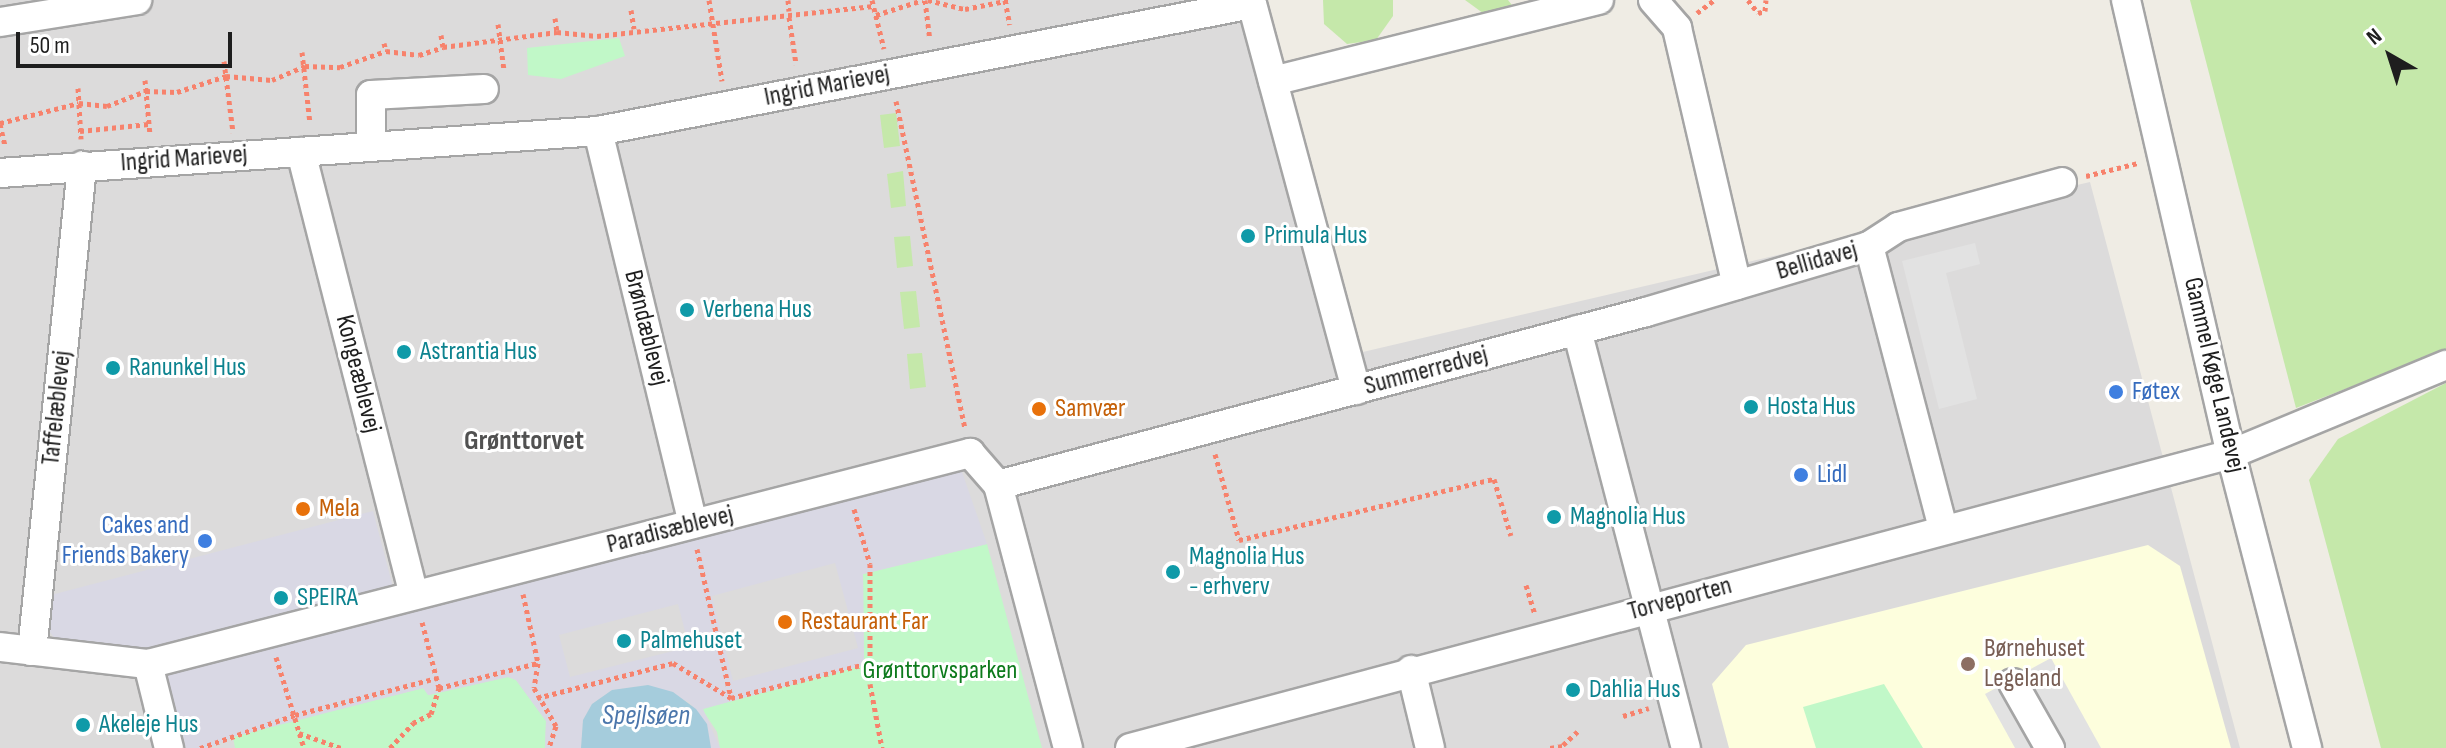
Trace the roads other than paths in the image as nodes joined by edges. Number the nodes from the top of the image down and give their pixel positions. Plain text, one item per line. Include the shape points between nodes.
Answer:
1 (137, 0) edge
2 (1599, 0) edge
3 (1653, 0) edge
4 (2126, 0) edge
5 (1251, 2) edge
6 (0, 22) edge
7 (1273, 81) junction
8 (484, 89) dead end
9 (598, 131) junction
10 (371, 147) junction
11 (307, 152) junction
12 (82, 166) junction
13 (0, 173) edge
14 (2075, 179) road end
15 (1869, 246) junction
16 (1737, 285) junction
17 (1577, 330) junction
18 (2446, 365) edge
19 (1356, 390) junction
20 (2231, 454) junction
21 (998, 485) junction
22 (693, 524) junction
23 (1943, 528) junction
24 (414, 595) junction
25 (1651, 606) junction
26 (0, 647) edge
27 (32, 651) junction
28 (148, 664) junction
29 (1411, 670) junction
30 (2013, 683) dead end
31 (169, 748) edge
32 (1068, 748) edge
33 (1130, 748) edge
34 (1430, 748) edge
35 (1686, 748) edge
36 (2050, 748) edge
37 (2307, 748) edge

1 - 6 street
2 - 7 street
3 - 16 street via 1677,28
4 - 20 street, Gammel Køge Landevej
5 - 7 street, Ingrid Marievej
5 - 9 street, Ingrid Marievej
7 - 19 street, Ingrid Marievej
8 - 10 street via 371,95
9 - 10 street, Ingrid Marievej
9 - 22 street, Brøndæblevej
10 - 11 street, Ingrid Marievej
11 - 12 street, Ingrid Marievej
11 - 24 street, Kongeæblevej
12 - 13 street, Ingrid Marievej
12 - 27 street, Taffelæblevej
14 - 15 street via 1898,227
15 - 16 street, Bellidavej
15 - 23 street, Bellidavej
16 - 17 street, Bellidavej via 1648,322
17 - 19 street, Summerredvej
17 - 25 street
18 - 20 street, Torveporten
19 - 21 street, Summerredvej
20 - 23 street, Torveporten
20 - 37 street, Gammel Køge Landevej
21 - 22 street, Paradisæblevej via 970,453
21 - 32 street, Paradisæblevej
22 - 24 street, Paradisæblevej
23 - 25 street, Torveporten
24 - 28 street, Paradisæblevej
25 - 29 street, Torveporten
25 - 35 street
26 - 27 street
27 - 28 street
28 - 31 street
29 - 33 street, Torveporten
29 - 34 street
30 - 36 street

